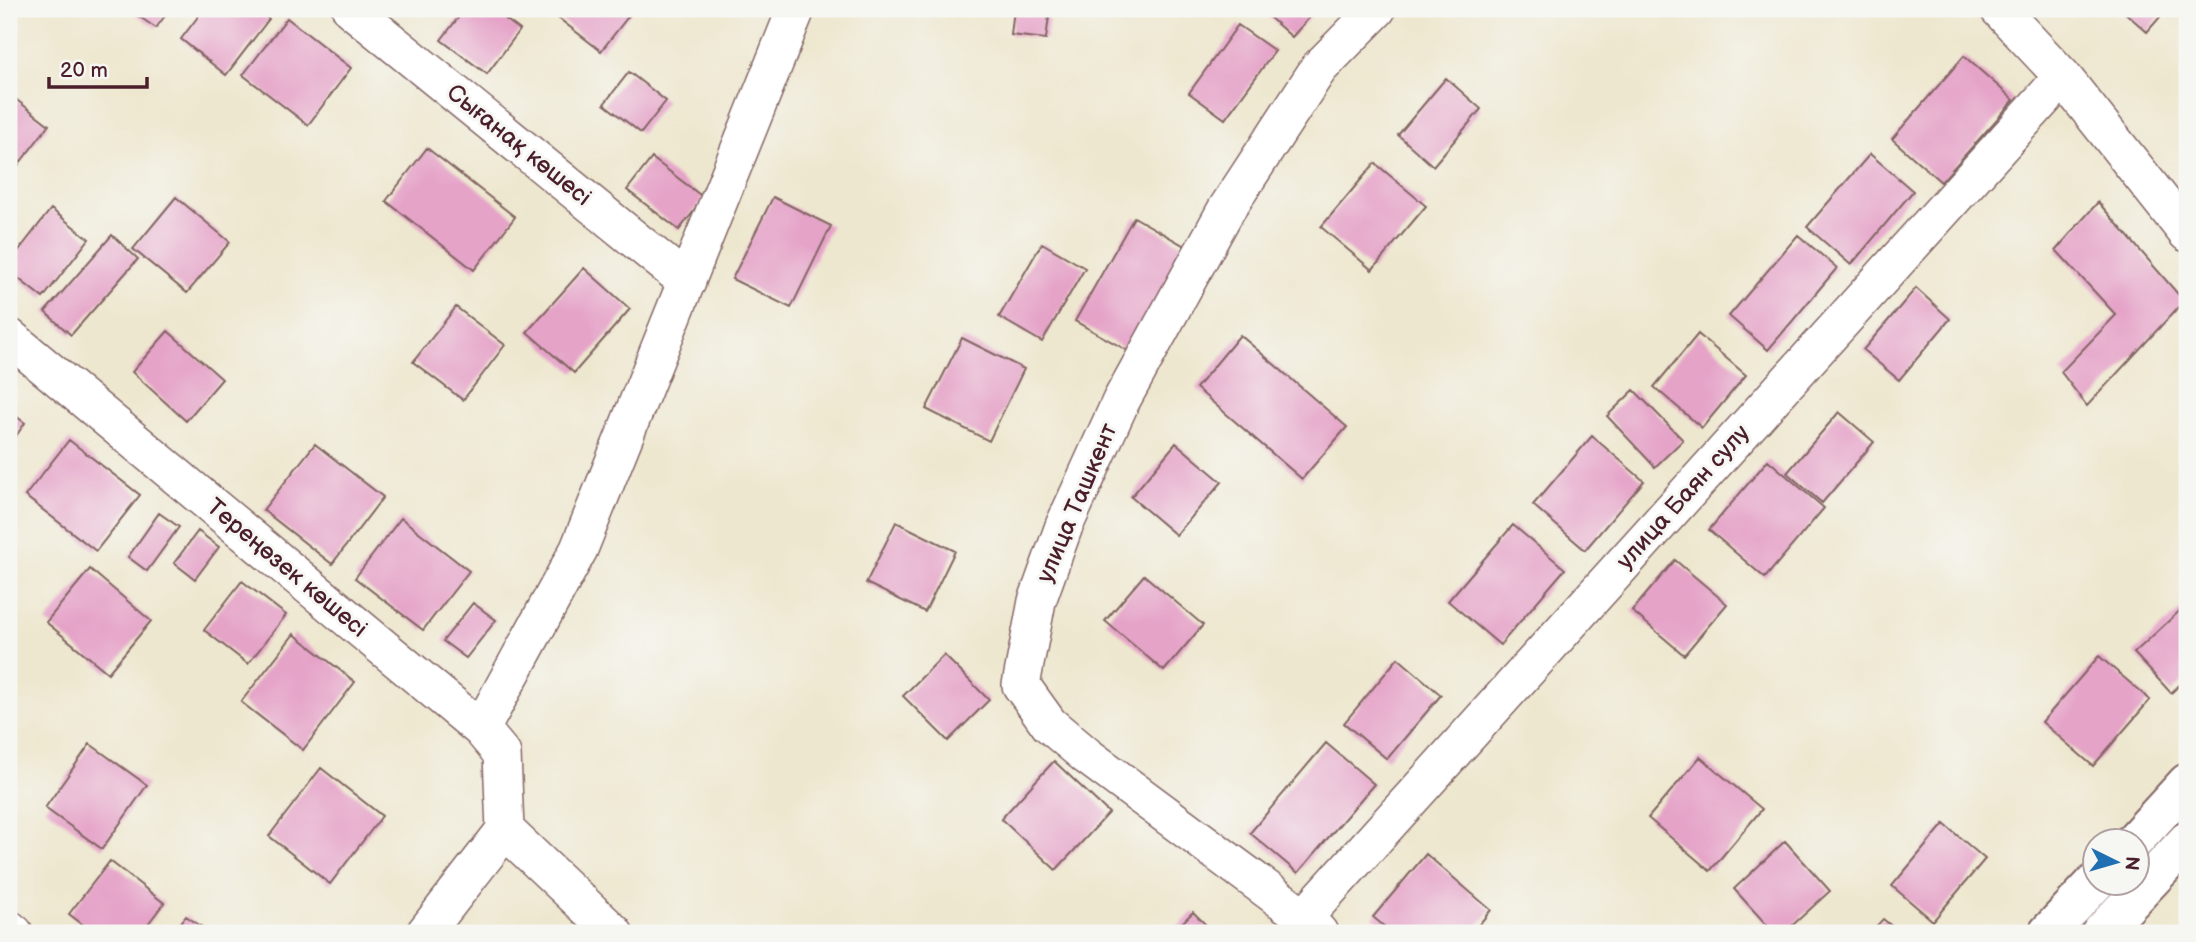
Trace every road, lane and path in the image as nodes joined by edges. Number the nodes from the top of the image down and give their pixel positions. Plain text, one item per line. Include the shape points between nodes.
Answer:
1 (351, 9) edge
2 (796, 9) edge
3 (1377, 9) edge
4 (2015, 14) edge
5 (2063, 77) junction
6 (2187, 233) edge
7 (687, 282) junction
8 (9, 337) edge
9 (481, 729) junction
10 (2187, 783) edge
11 (2147, 827) edge
12 (505, 830) junction
13 (2187, 841) edge
14 (2082, 897) edge
15 (1311, 925) edge
16 (9, 929) edge
17 (14, 933) edge
18 (425, 933) edge
19 (614, 933) edge
20 (2048, 933) edge
21 (2101, 933) edge

1 - 7 street, Сығанақ көшесі
2 - 7 street
3 - 15 street, улица Ташкент via 1312,79 1226,210 1121,401 1064,526 1037,601 1021,685 1049,724 1087,756
4 - 5 street
5 - 6 street
5 - 15 street, улица Баян сулу
7 - 9 street via 579,549
8 - 9 street, Тереңөзек көшесі
9 - 12 street, Тереңөзек көшесі via 502,754
10 - 11 highway
12 - 18 street
12 - 19 street
13 - 21 highway
14 - 20 highway
16 - 17 street

